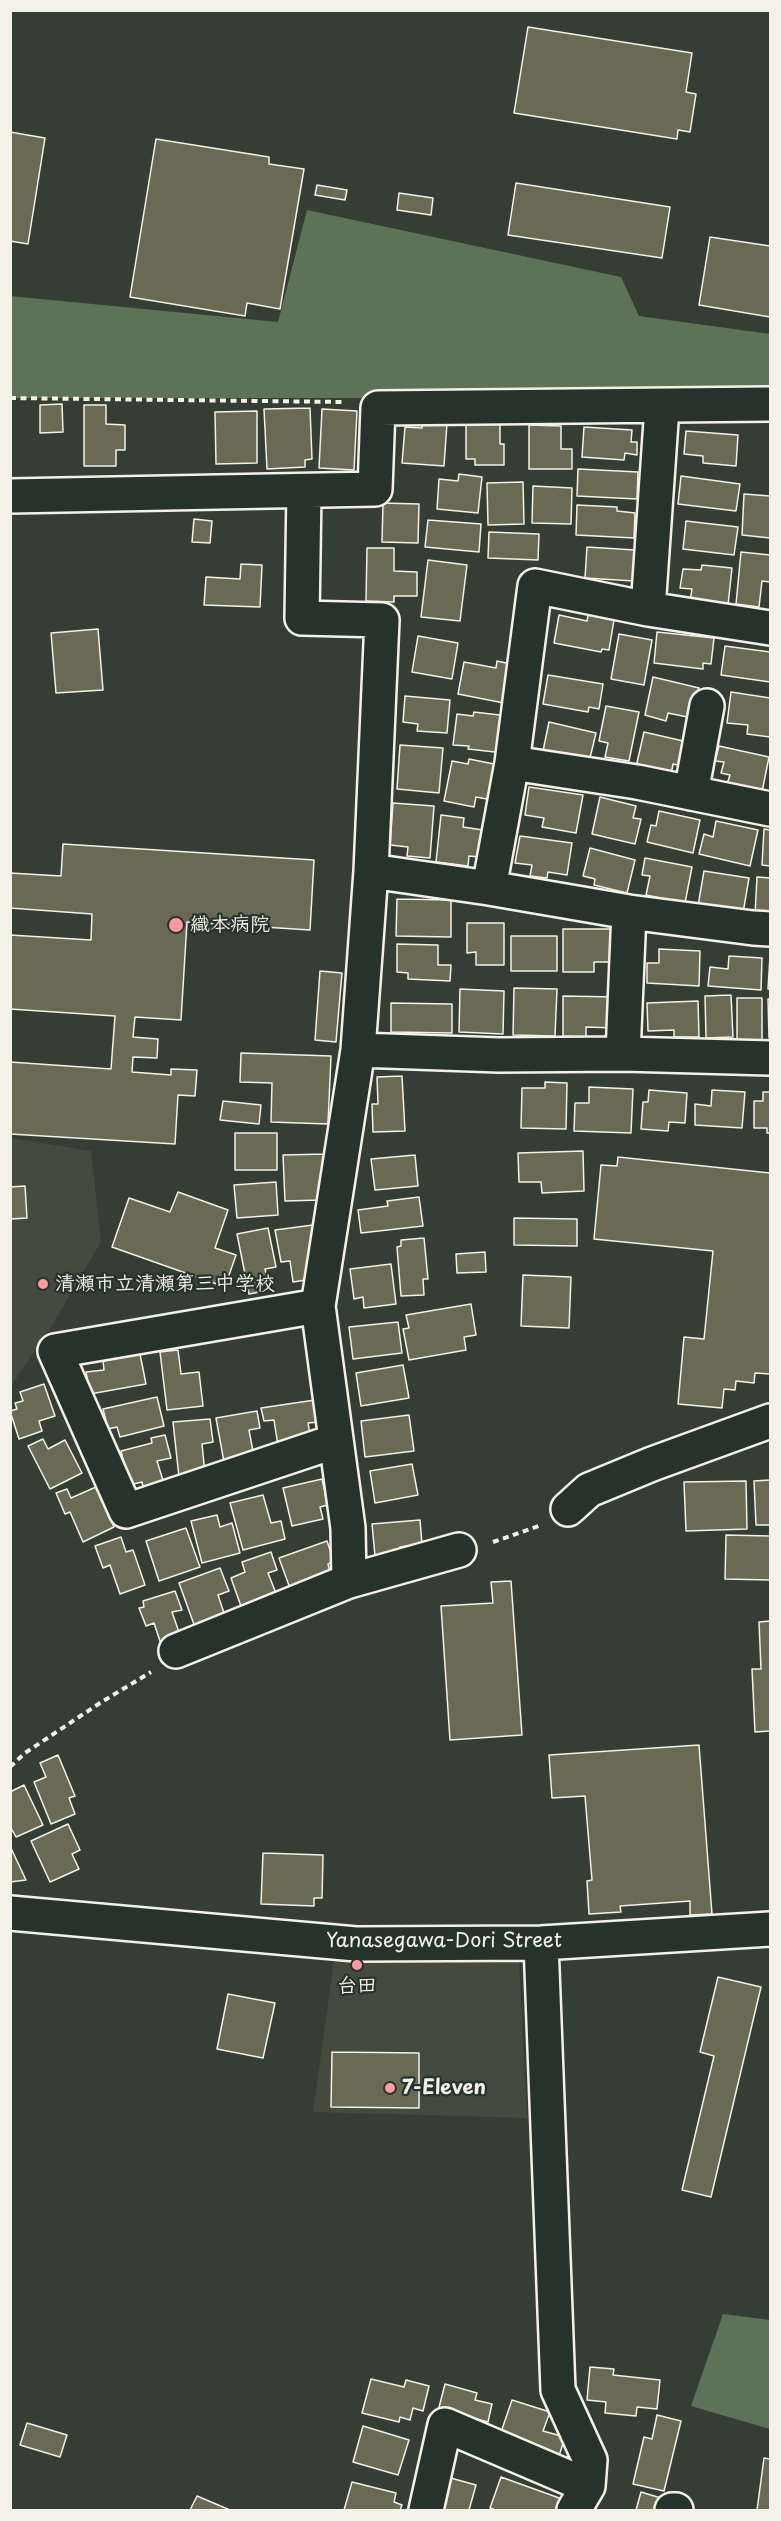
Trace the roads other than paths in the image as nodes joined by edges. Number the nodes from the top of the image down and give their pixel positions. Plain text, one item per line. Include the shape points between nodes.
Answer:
1 (771, 404) edge
2 (662, 407) junction
3 (304, 491) junction
4 (10, 495) edge
5 (648, 609) junction
6 (771, 628) edge
7 (706, 706) dead end
8 (512, 763) junction
9 (691, 793) junction
10 (771, 809) edge
11 (371, 871) junction
12 (489, 888) junction
13 (629, 912) junction
14 (771, 928) edge
15 (358, 1050) junction
16 (623, 1054) junction
17 (771, 1058) edge
18 (318, 1306) junction
19 (771, 1421) edge
20 (336, 1442) junction
21 (568, 1509) road end
22 (459, 1550) road end
23 (349, 1581) junction
24 (176, 1651) road end
25 (10, 1913) edge
26 (771, 1929) edge
27 (541, 1943) junction
28 (581, 2498) edge
29 (426, 2511) edge

1 - 2 street
2 - 3 street via 378,408 375,489
2 - 5 street
3 - 4 street
3 - 11 street via 302,618 382,620
5 - 6 street
5 - 8 street via 535,586
7 - 9 street
8 - 9 street
8 - 12 street
9 - 10 street
11 - 12 street
11 - 15 street
12 - 13 street
13 - 14 street
13 - 16 street
15 - 16 street
15 - 18 street
16 - 17 street
18 - 20 street
18 - 20 street via 55,1351 126,1511
19 - 21 street via 589,1490
20 - 23 street via 348,1528
22 - 23 street
23 - 24 street
25 - 27 street, Yanasegawa-Dori Street via 356,1944
26 - 27 street, Yanasegawa-Dori Street
27 - 28 street via 558,2390 590,2460
28 - 29 street via 445,2425

